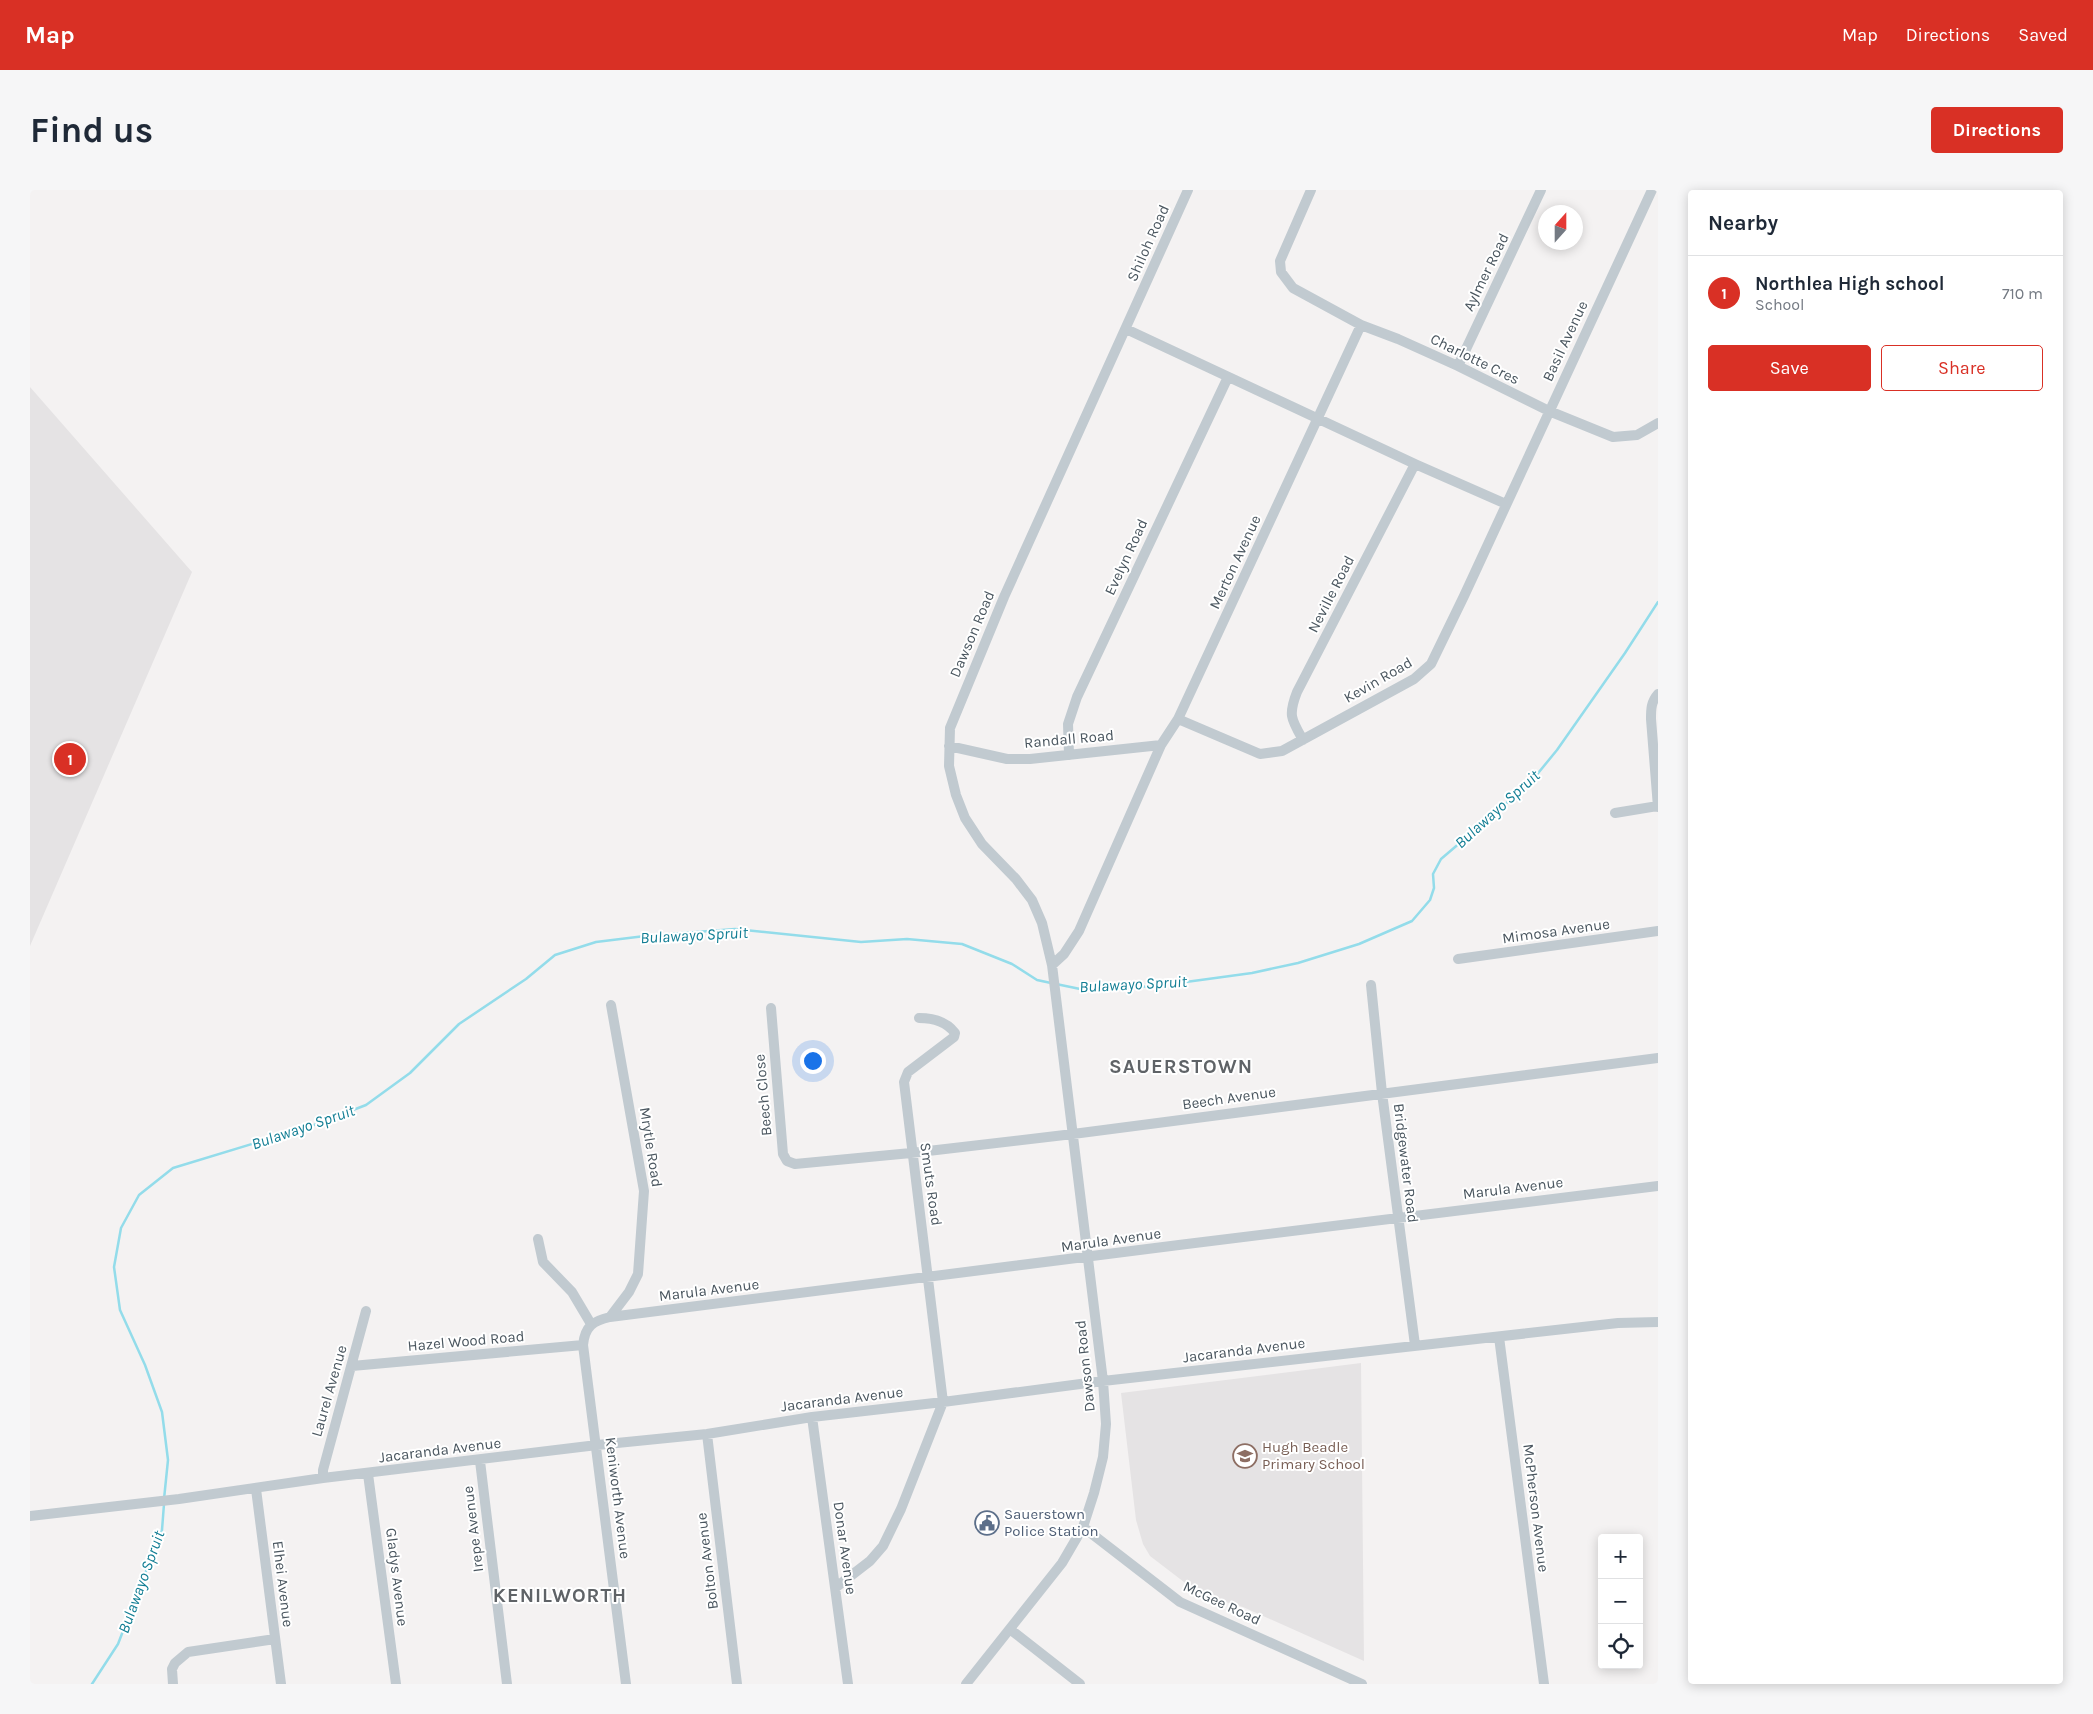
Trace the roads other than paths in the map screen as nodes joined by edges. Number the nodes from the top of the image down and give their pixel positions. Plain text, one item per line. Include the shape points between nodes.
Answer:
1 (1188, 190) edge
2 (1311, 190) edge
3 (1541, 190) edge
4 (1652, 190) edge
5 (1134, 308) joint
6 (1361, 325) junction
7 (1126, 328) junction
8 (1458, 366) junction
9 (1228, 377) junction
10 (1549, 411) junction
11 (1319, 418) junction
12 (1658, 423) edge
13 (1415, 464) junction
14 (1506, 504) junction
15 (1658, 694) edge
16 (1178, 718) junction
17 (1303, 740) junction
18 (1161, 745) junction
19 (949, 746) junction
20 (1069, 755) junction
21 (1658, 807) edge
22 (1615, 813) dead end
23 (1658, 931) edge
24 (1458, 959) dead end
25 (1052, 966) junction
26 (1371, 985) dead end
27 (612, 1005) dead end
28 (771, 1008) dead end
29 (919, 1018) dead end
30 (1658, 1058) edge
31 (1382, 1092) junction
32 (1073, 1134) junction
33 (911, 1153) junction
34 (804, 1164) joint
35 (1658, 1186) edge
36 (1397, 1216) junction
37 (538, 1239) dead end
38 (1087, 1258) junction
39 (928, 1278) junction
40 (366, 1312) dead end
41 (610, 1317) junction
42 (1658, 1322) edge
43 (591, 1324) junction
44 (1499, 1336) junction
45 (583, 1345) junction
46 (1415, 1345) junction
47 (352, 1366) junction
48 (1103, 1381) junction
49 (942, 1402) junction
50 (812, 1417) junction
51 (707, 1434) junction
52 (597, 1445) junction
53 (480, 1461) junction
54 (368, 1474) junction
55 (323, 1478) junction
56 (256, 1489) junction
57 (30, 1516) edge
58 (1082, 1527) junction
59 (835, 1588) junction
60 (1011, 1630) junction
61 (275, 1638) junction
62 (173, 1684) edge
63 (281, 1684) edge
64 (396, 1684) edge
65 (507, 1684) edge
66 (626, 1684) edge
67 (737, 1684) edge
68 (848, 1684) edge
69 (966, 1684) edge
70 (1080, 1684) edge
71 (1362, 1684) edge
72 (1544, 1684) edge

1 - 5 street, Shiloh Road
2 - 6 street, Charlotte Cres via 1280,261 1280,272 1294,288
3 - 8 street, Aylmer Road
4 - 10 street, Basil Avenue
5 - 7 street, Dawson Road
6 - 8 street, Charlotte Cres
6 - 11 street
7 - 9 street
7 - 19 street, Dawson Road via 1001,605 957,709 950,728
8 - 10 street, Charlotte Cres
9 - 11 street
9 - 20 street, Evelyn Road via 1077,697 1068,724
10 - 12 street, Charlotte Cres via 1614,438 1637,435
10 - 14 street, Basil Avenue
11 - 13 street
11 - 16 street, Merton Avenue
13 - 14 street
13 - 17 street, Neville Road via 1297,692 1291,715
14 - 17 street, Kevin Road via 1430,664 1414,679
15 - 21 street via 1651,707
16 - 17 street, Kevin Road via 1260,754 1282,751
16 - 18 street
18 - 20 street, Randall Road
18 - 25 street via 1079,931
19 - 20 street, Randall Road via 1007,759
19 - 25 street, Dawson Road via 949,766 965,818 982,844 1032,900 1042,923
21 - 22 street
23 - 24 street, Mimosa Avenue
25 - 32 street, Dawson Road
26 - 31 street, Bridgewater Road
27 - 41 street, Mrytle Road via 644,1191 638,1274
28 - 34 street, Beech Close via 783,1154 787,1161
29 - 33 street, Smuts Road via 942,1022 955,1034 905,1077
30 - 31 street, Beech Avenue
31 - 32 street, Beech Avenue
31 - 36 street, Bridgewater Road
32 - 33 street, Beech Avenue
32 - 38 street, Dawson Road
33 - 34 street, Beech Avenue
33 - 39 street, Smuts Road
35 - 36 street, Marula Avenue
36 - 38 street, Marula Avenue
36 - 46 street, Bridgewater Road
37 - 43 street via 543,1262 572,1292
38 - 39 street, Marula Avenue
38 - 48 street, Dawson Road
39 - 41 street, Marula Avenue
39 - 49 street, Smuts Road
40 - 47 street, Laurel Avenue
41 - 43 street, Marula Avenue
42 - 44 street, Jacaranda Avenue via 1618,1323
43 - 45 street
44 - 46 street, Jacaranda Avenue
44 - 72 street, McPherson Avenue
45 - 47 street, Hazel Wood Road
45 - 52 street, Keniworth Avenue
46 - 48 street, Jacaranda Avenue
47 - 55 street, Laurel Avenue
48 - 49 street, Jacaranda Avenue
48 - 58 street, Dawson Road via 1106,1424 1103,1458
49 - 50 street, Jacaranda Avenue
49 - 59 street via 901,1509 883,1546 870,1561
50 - 51 street, Jacaranda Avenue
50 - 59 street, Donar Avenue
51 - 52 street, Jacaranda Avenue
51 - 67 street, Bolton Avenue
52 - 53 street, Jacaranda Avenue
52 - 66 street, Keniworth Avenue
53 - 54 street, Jacaranda Avenue
53 - 65 street, Irepe Avenue
54 - 55 street, Jacaranda Avenue
54 - 64 street, Gladys Avenue
55 - 56 street, Jacaranda Avenue
56 - 57 street, Jacaranda Avenue
56 - 61 street, Elhei Avenue
58 - 60 street, Dawson Road via 1062,1563
58 - 71 street, McGee Road via 1180,1602
59 - 68 street, Donar Avenue
60 - 69 street, Dawson Road
60 - 70 street
61 - 62 street via 188,1652 172,1669
61 - 63 street, Elhei Avenue

